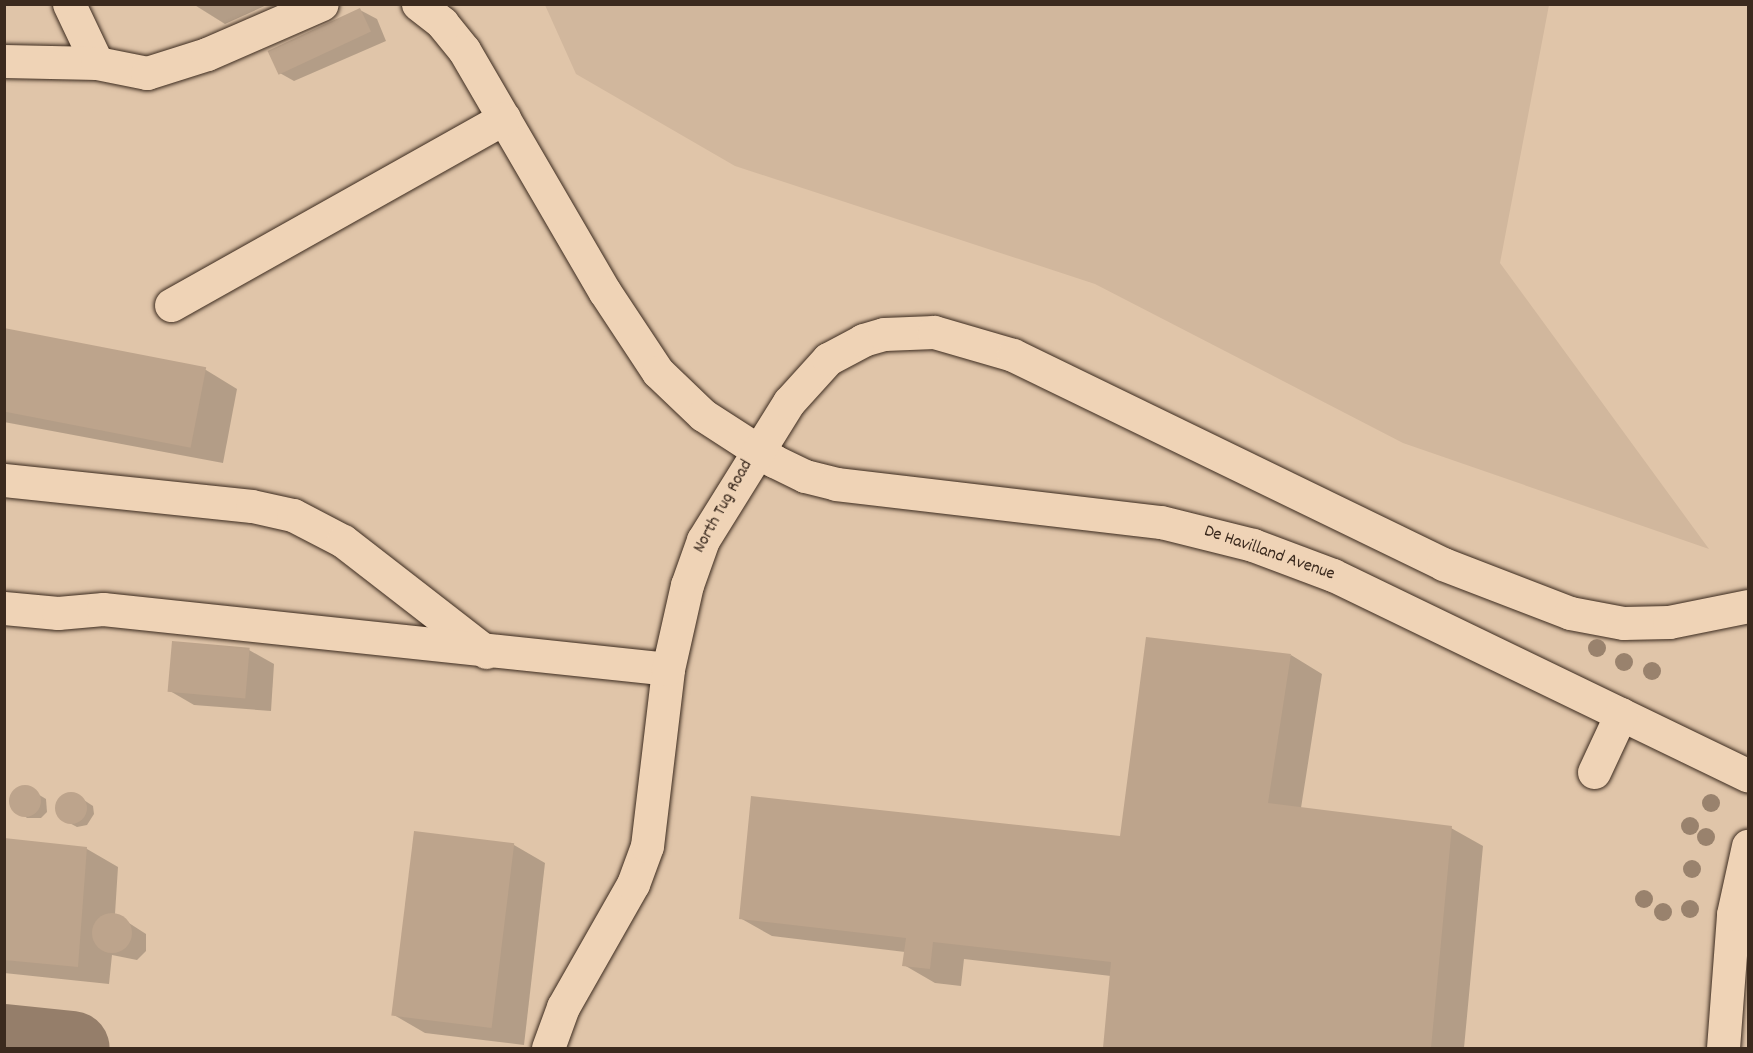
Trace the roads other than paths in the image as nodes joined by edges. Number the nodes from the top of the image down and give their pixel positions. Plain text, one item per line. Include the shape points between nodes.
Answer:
1 (69, 4) edge
2 (322, 4) edge
3 (418, 4) edge
4 (4, 61) edge
5 (97, 63) junction
6 (504, 118) junction
7 (171, 305) dead end
8 (756, 450) junction
9 (4, 480) edge
10 (1749, 606) edge
11 (4, 608) edge
12 (486, 652) junction
13 (668, 669) junction
14 (1621, 714) junction
15 (1594, 772) dead end
16 (1749, 776) edge
17 (1749, 846) edge
18 (548, 1048) edge
19 (1723, 1048) edge

1 - 5 street
2 - 5 street via 207,54 147,73
3 - 6 street, De Havilland Avenue via 453,34
4 - 5 street
6 - 7 street
6 - 8 street, De Havilland Avenue via 605,292 658,372 703,414
8 - 10 street, North Tug Road via 809,379 844,349 884,334 934,332 1013,355 1443,564 1570,613 1623,623 1669,622
8 - 13 street, North Tug Road via 712,523 695,560
8 - 14 street, De Havilland Avenue via 792,471 836,484 1179,540 1253,545 1333,575
9 - 12 street via 252,506 293,515 343,541
11 - 12 street via 58,613 103,609
12 - 13 street
13 - 18 street, North Tug Road via 651,828 642,864 563,1007
14 - 15 street
14 - 16 street, De Havilland Avenue
17 - 19 street via 1733,914

